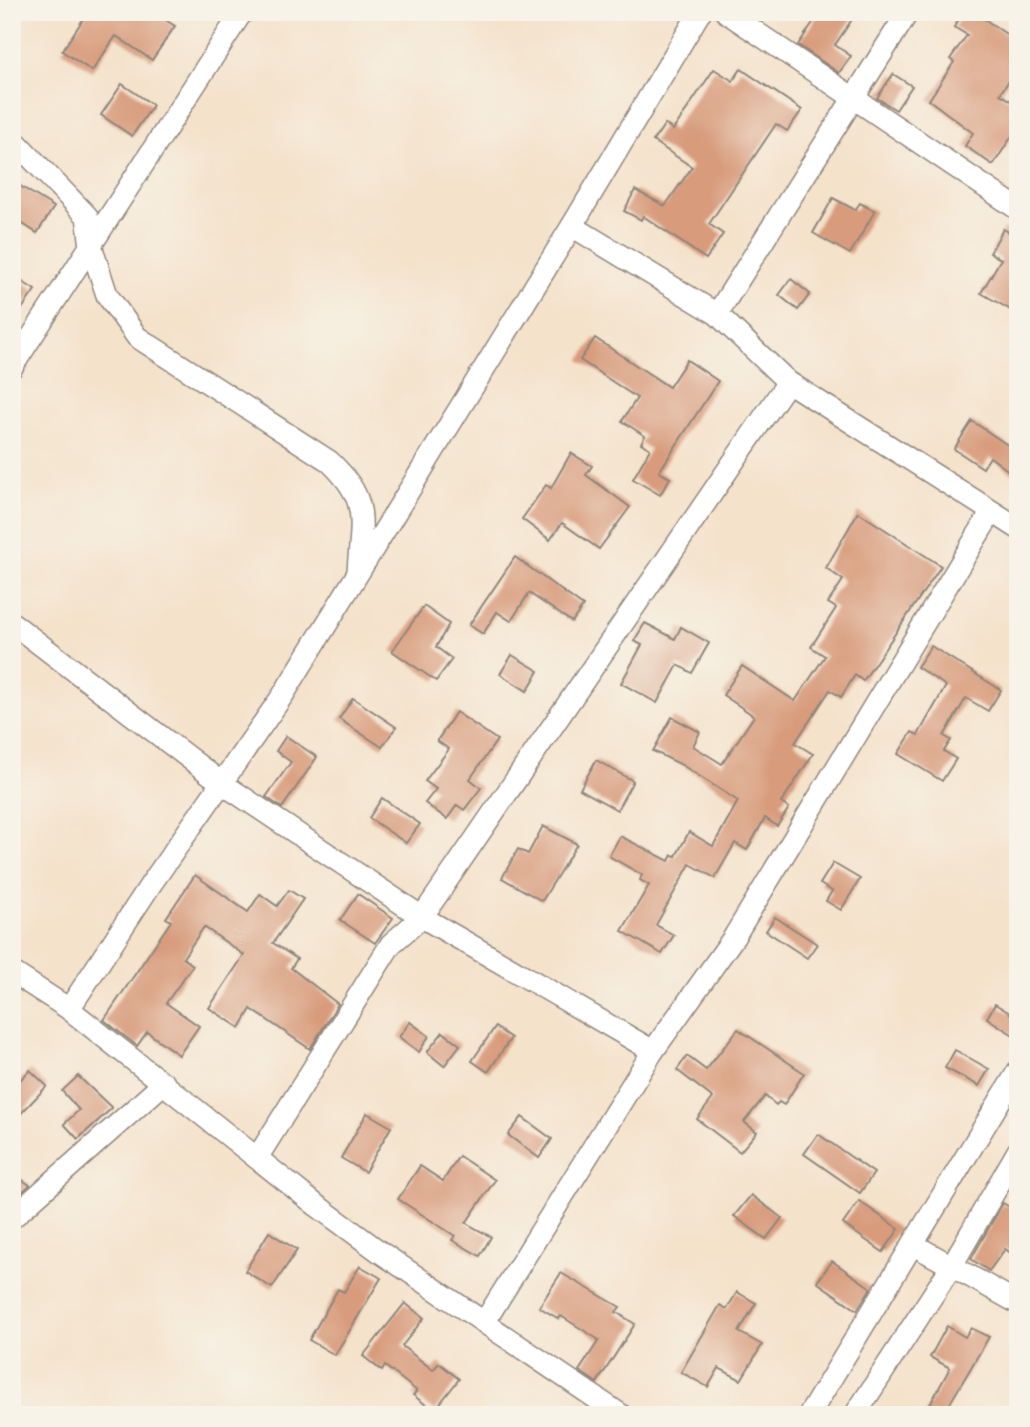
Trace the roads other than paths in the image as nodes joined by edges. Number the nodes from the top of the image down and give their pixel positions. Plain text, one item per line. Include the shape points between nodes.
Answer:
1 (242, 12) edge
2 (700, 12) edge
3 (726, 12) edge
4 (908, 12) edge
5 (854, 99) junction
6 (12, 138) edge
7 (1018, 209) edge
8 (572, 226) junction
9 (91, 246) junction
10 (717, 314) junction
11 (12, 367) edge
12 (788, 382) junction
13 (991, 513) junction
14 (1018, 528) edge
15 (357, 574) junction
16 (12, 623) edge
17 (223, 784) junction
18 (422, 917) junction
19 (12, 972) edge
20 (69, 1009) junction
21 (653, 1051) junction
22 (1018, 1071) edge
23 (164, 1083) junction
24 (1018, 1151) edge
25 (257, 1158) junction
26 (12, 1219) edge
27 (914, 1245) junction
28 (951, 1267) junction
29 (1018, 1303) edge
30 (485, 1321) junction
31 (621, 1415) edge
32 (809, 1415) edge
33 (855, 1415) edge

1 - 9 street
2 - 8 street
3 - 5 street
4 - 5 street
5 - 7 street
5 - 10 street
6 - 9 street via 87,216
8 - 10 street
8 - 15 street
9 - 11 street
9 - 15 street via 107,295 138,337 329,461 350,480 362,509
10 - 12 street
12 - 13 street
12 - 18 street
13 - 14 street
13 - 21 street via 734,937
15 - 17 street
16 - 17 street
17 - 18 street
17 - 20 street
18 - 21 street
18 - 25 street via 391,944
19 - 20 street
20 - 23 street
21 - 30 street
22 - 27 street
23 - 25 street
23 - 26 street
24 - 28 street
25 - 30 street via 380,1252
27 - 28 street
27 - 32 street
28 - 29 street
28 - 33 street
30 - 31 street

